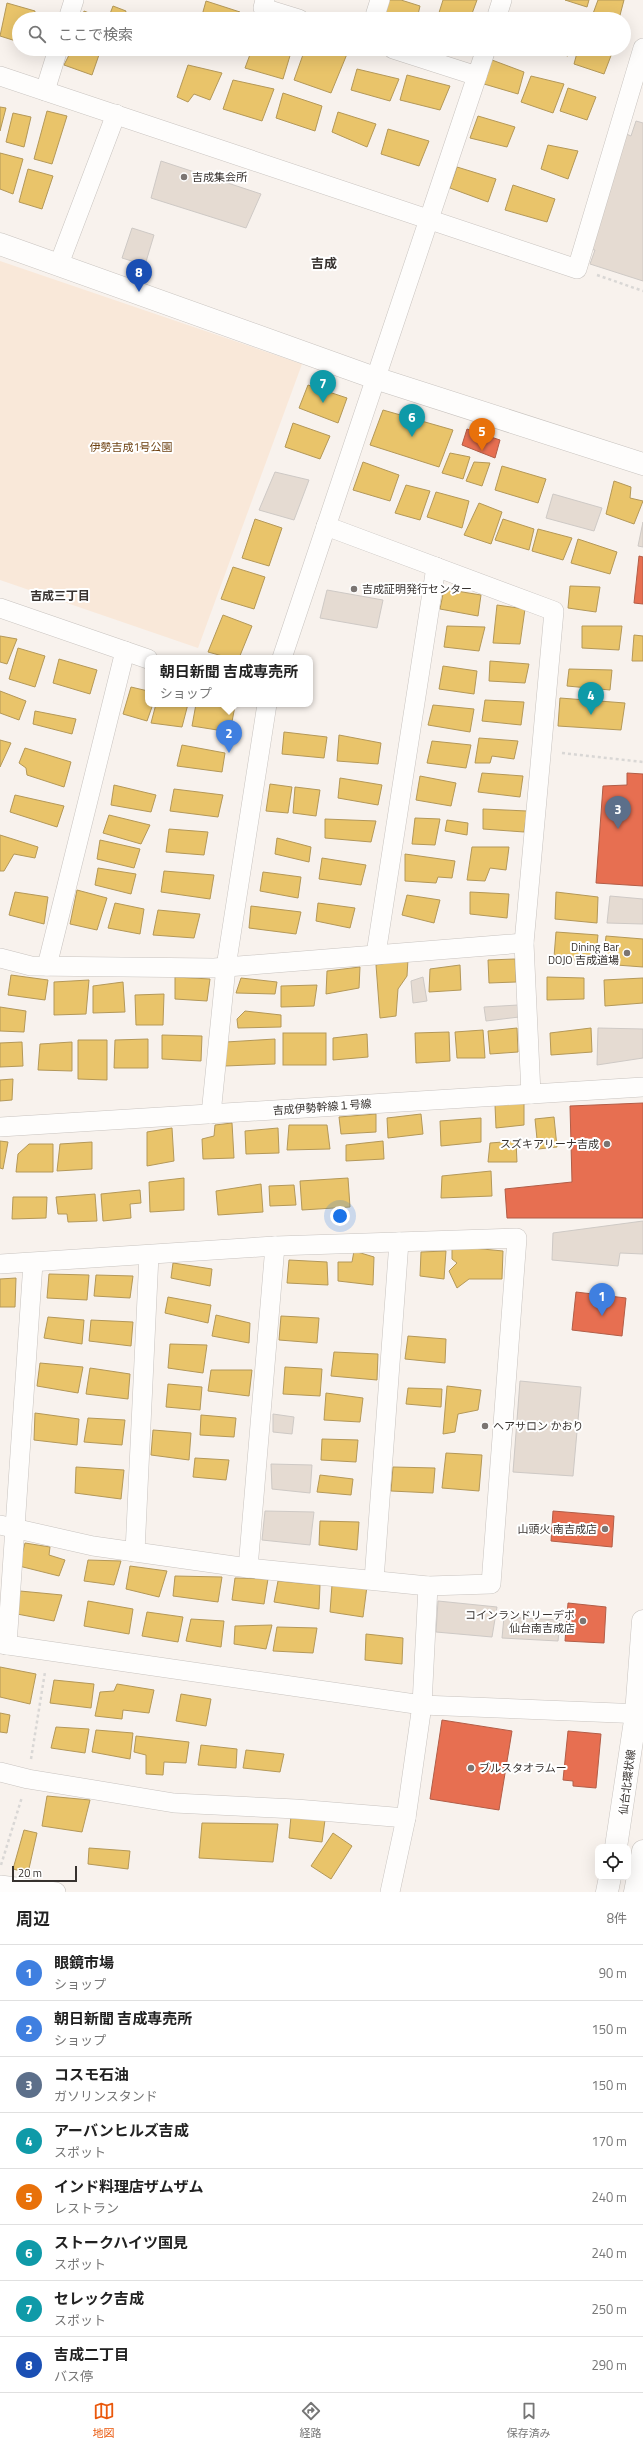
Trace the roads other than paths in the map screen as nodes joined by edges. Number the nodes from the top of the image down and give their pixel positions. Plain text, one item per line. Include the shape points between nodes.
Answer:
1 (74, 0) edge
2 (265, 0) edge
3 (380, 0) edge
4 (502, 0) edge
5 (70, 12) edge
6 (276, 12) edge
7 (376, 12) edge
8 (498, 12) edge
9 (643, 48) edge
10 (56, 56) edge
11 (415, 56) edge
12 (484, 56) edge
13 (0, 76) edge
14 (477, 76) junction
15 (45, 91) junction
16 (116, 114) junction
17 (430, 219) junction
18 (0, 244) edge
19 (60, 264) junction
20 (375, 378) junction
21 (643, 464) edge
22 (326, 526) junction
23 (436, 567) junction
24 (0, 608) edge
25 (125, 651) junction
26 (283, 655) edge
27 (145, 658) edge
28 (267, 707) edge
29 (524, 943) junction
30 (376, 954) junction
31 (0, 958) edge
32 (47, 966) junction
33 (226, 966) junction
34 (643, 1087) edge
35 (531, 1094) junction
36 (211, 1114) junction
37 (0, 1127) edge
38 (399, 1242) junction
39 (275, 1246) junction
40 (149, 1255) junction
41 (33, 1263) junction
42 (0, 1264) edge
43 (7, 1527) edge
44 (135, 1552) junction
45 (248, 1568) junction
46 (374, 1580) junction
47 (428, 1586) junction
48 (643, 1621) edge
49 (3, 1645) edge
50 (422, 1705) junction
51 (639, 1714) edge
52 (0, 1772) edge
53 (406, 1818) junction
54 (617, 1844) edge
55 (643, 1851) edge
56 (609, 1880) edge
57 (0, 1885) edge
58 (56, 1892) edge
59 (390, 1892) edge
60 (607, 1892) edge
61 (635, 1892) edge

1 - 5 street
2 - 6 street via 263,8
3 - 7 street
4 - 8 street
9 - 17 street via 577,269
10 - 15 street
11 - 14 street
12 - 14 street
13 - 15 street
14 - 17 street
15 - 16 street
16 - 17 street
16 - 19 street
17 - 20 street
18 - 19 street
19 - 20 street
20 - 21 street
20 - 22 street
22 - 23 street
22 - 26 street
23 - 29 street via 554,611
23 - 30 street
24 - 25 street
25 - 27 street
25 - 32 street
28 - 33 street
29 - 30 street
29 - 35 street
30 - 33 street
31 - 32 street via 31,966
32 - 33 street
33 - 36 street
34 - 35 street, 吉成伊勢幹線１号線
35 - 36 street, 吉成伊勢幹線１号線
36 - 37 street, 吉成伊勢幹線１号線
38 - 39 street
38 - 46 street
38 - 47 street via 517,1238 491,1584
39 - 40 street
39 - 45 street
40 - 41 street
40 - 44 street
41 - 42 street
41 - 43 street
43 - 44 street via 93,1546
43 - 49 street
44 - 45 street
45 - 46 street
46 - 47 street
47 - 50 street
48 - 51 street, 仙台北環状線
49 - 50 street
50 - 51 street
50 - 53 street
51 - 54 street, 仙台北環状線
52 - 53 street via 174,1803
53 - 59 street
55 - 61 street
56 - 60 street
57 - 58 street

